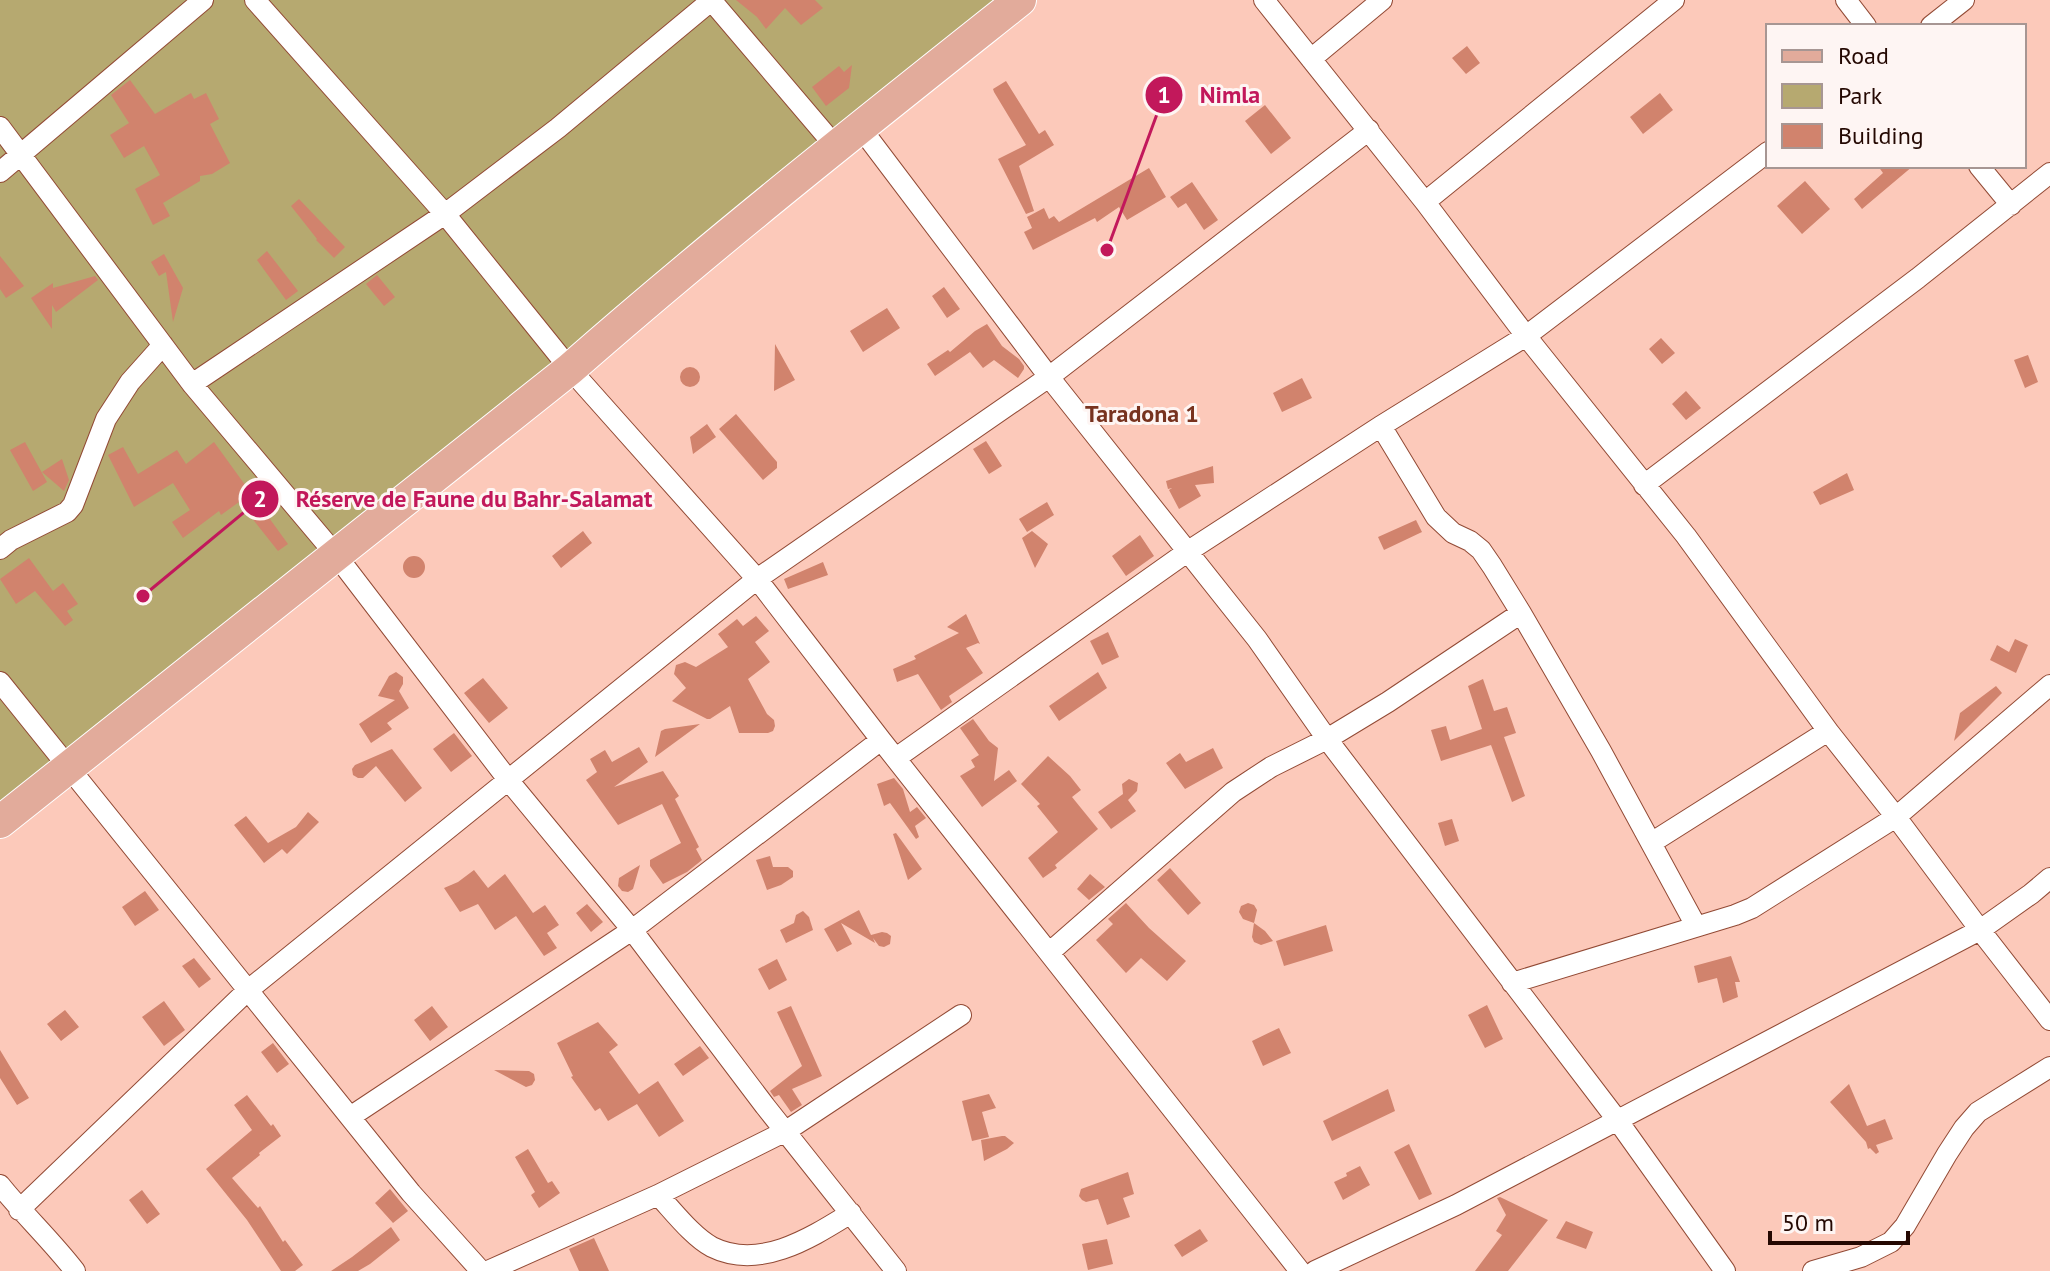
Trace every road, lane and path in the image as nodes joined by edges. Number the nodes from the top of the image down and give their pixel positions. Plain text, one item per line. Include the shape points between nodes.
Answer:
1 (203, 0) edge
2 (255, 0) edge
3 (711, 0) edge
4 (1264, 0) edge
5 (1382, 0) edge
6 (1674, 0) edge
7 (1846, 0) edge
8 (1964, 0) edge
9 (1013, 2) edge
10 (1864, 24) edge
11 (1934, 24) edge
12 (1311, 59) junction
13 (0, 127) edge
14 (1369, 130) junction
15 (848, 137) junction
16 (20, 154) junction
17 (1766, 154) edge
18 (1981, 168) edge
19 (0, 172) edge
20 (2050, 173) edge
21 (1425, 202) junction
22 (2011, 205) junction
23 (445, 214) junction
24 (1526, 336) junction
25 (163, 345) junction
26 (570, 369) junction
27 (1049, 377) junction
28 (192, 384) junction
29 (1381, 426) junction
30 (1644, 485) junction
31 (0, 549) edge
32 (1187, 552) junction
33 (336, 555) junction
34 (757, 579) junction
35 (1521, 613) junction
36 (0, 682) edge
37 (2050, 685) edge
38 (1828, 731) junction
39 (1327, 739) junction
40 (881, 740) junction
41 (896, 758) junction
42 (68, 768) junction
43 (509, 781) junction
44 (1896, 817) junction
45 (0, 822) edge
46 (1651, 843) junction
47 (2050, 878) edge
48 (1696, 926) junction
49 (632, 930) junction
50 (1980, 930) junction
51 (1050, 952) junction
52 (1512, 983) junction
53 (247, 991) junction
54 (961, 1015) dead end
55 (2050, 1020) edge
56 (2050, 1067) edge
57 (350, 1117) junction
58 (1618, 1121) junction
59 (786, 1131) junction
60 (0, 1185) edge
61 (658, 1195) junction
62 (19, 1210) junction
63 (851, 1213) junction
64 (75, 1271) edge
65 (481, 1271) edge
66 (488, 1271) edge
67 (896, 1271) edge
68 (1300, 1271) edge
69 (1315, 1271) edge
70 (1725, 1271) edge
71 (1813, 1271) edge

1 - 16 street
2 - 23 street
3 - 15 street
3 - 23 street
4 - 12 street
5 - 12 street
6 - 21 street
7 - 10 street
8 - 11 street
9 - 15 main road
12 - 14 street
13 - 16 street
14 - 21 street
14 - 27 street
15 - 26 main road
15 - 27 street
16 - 19 street
16 - 25 street
17 - 24 street
18 - 22 street
20 - 22 street
21 - 24 street
22 - 30 street
23 - 26 street
23 - 28 street
24 - 29 street
24 - 30 street
25 - 28 street
25 - 31 street via 106,419 73,505
26 - 33 main road
26 - 34 street
27 - 32 street
27 - 34 street
28 - 33 street
29 - 32 street
29 - 35 street via 1436,517 1481,550
30 - 38 street
32 - 39 street
32 - 41 street
33 - 42 main road
33 - 43 street
34 - 40 street
34 - 43 street
35 - 39 street
35 - 46 street
36 - 42 street
37 - 44 street
38 - 44 street
38 - 46 street
39 - 51 street via 1233,792
39 - 52 street
40 - 41 street
40 - 49 street
41 - 51 street
42 - 45 main road
42 - 53 street
43 - 49 street
43 - 53 street
44 - 48 street via 1752,908
44 - 50 street
46 - 48 street
47 - 50 street
48 - 52 street
49 - 57 street
49 - 59 street
50 - 55 street
50 - 58 street
51 - 68 street
52 - 58 street
53 - 57 street
53 - 62 street
54 - 59 street
56 - 71 street via 1978,1112 1891,1242
57 - 65 street
58 - 69 street
58 - 70 street
59 - 61 street
59 - 63 street
60 - 62 street
61 - 63 street via 711,1246 742,1255 782,1250
61 - 66 street
62 - 64 street
63 - 67 street

